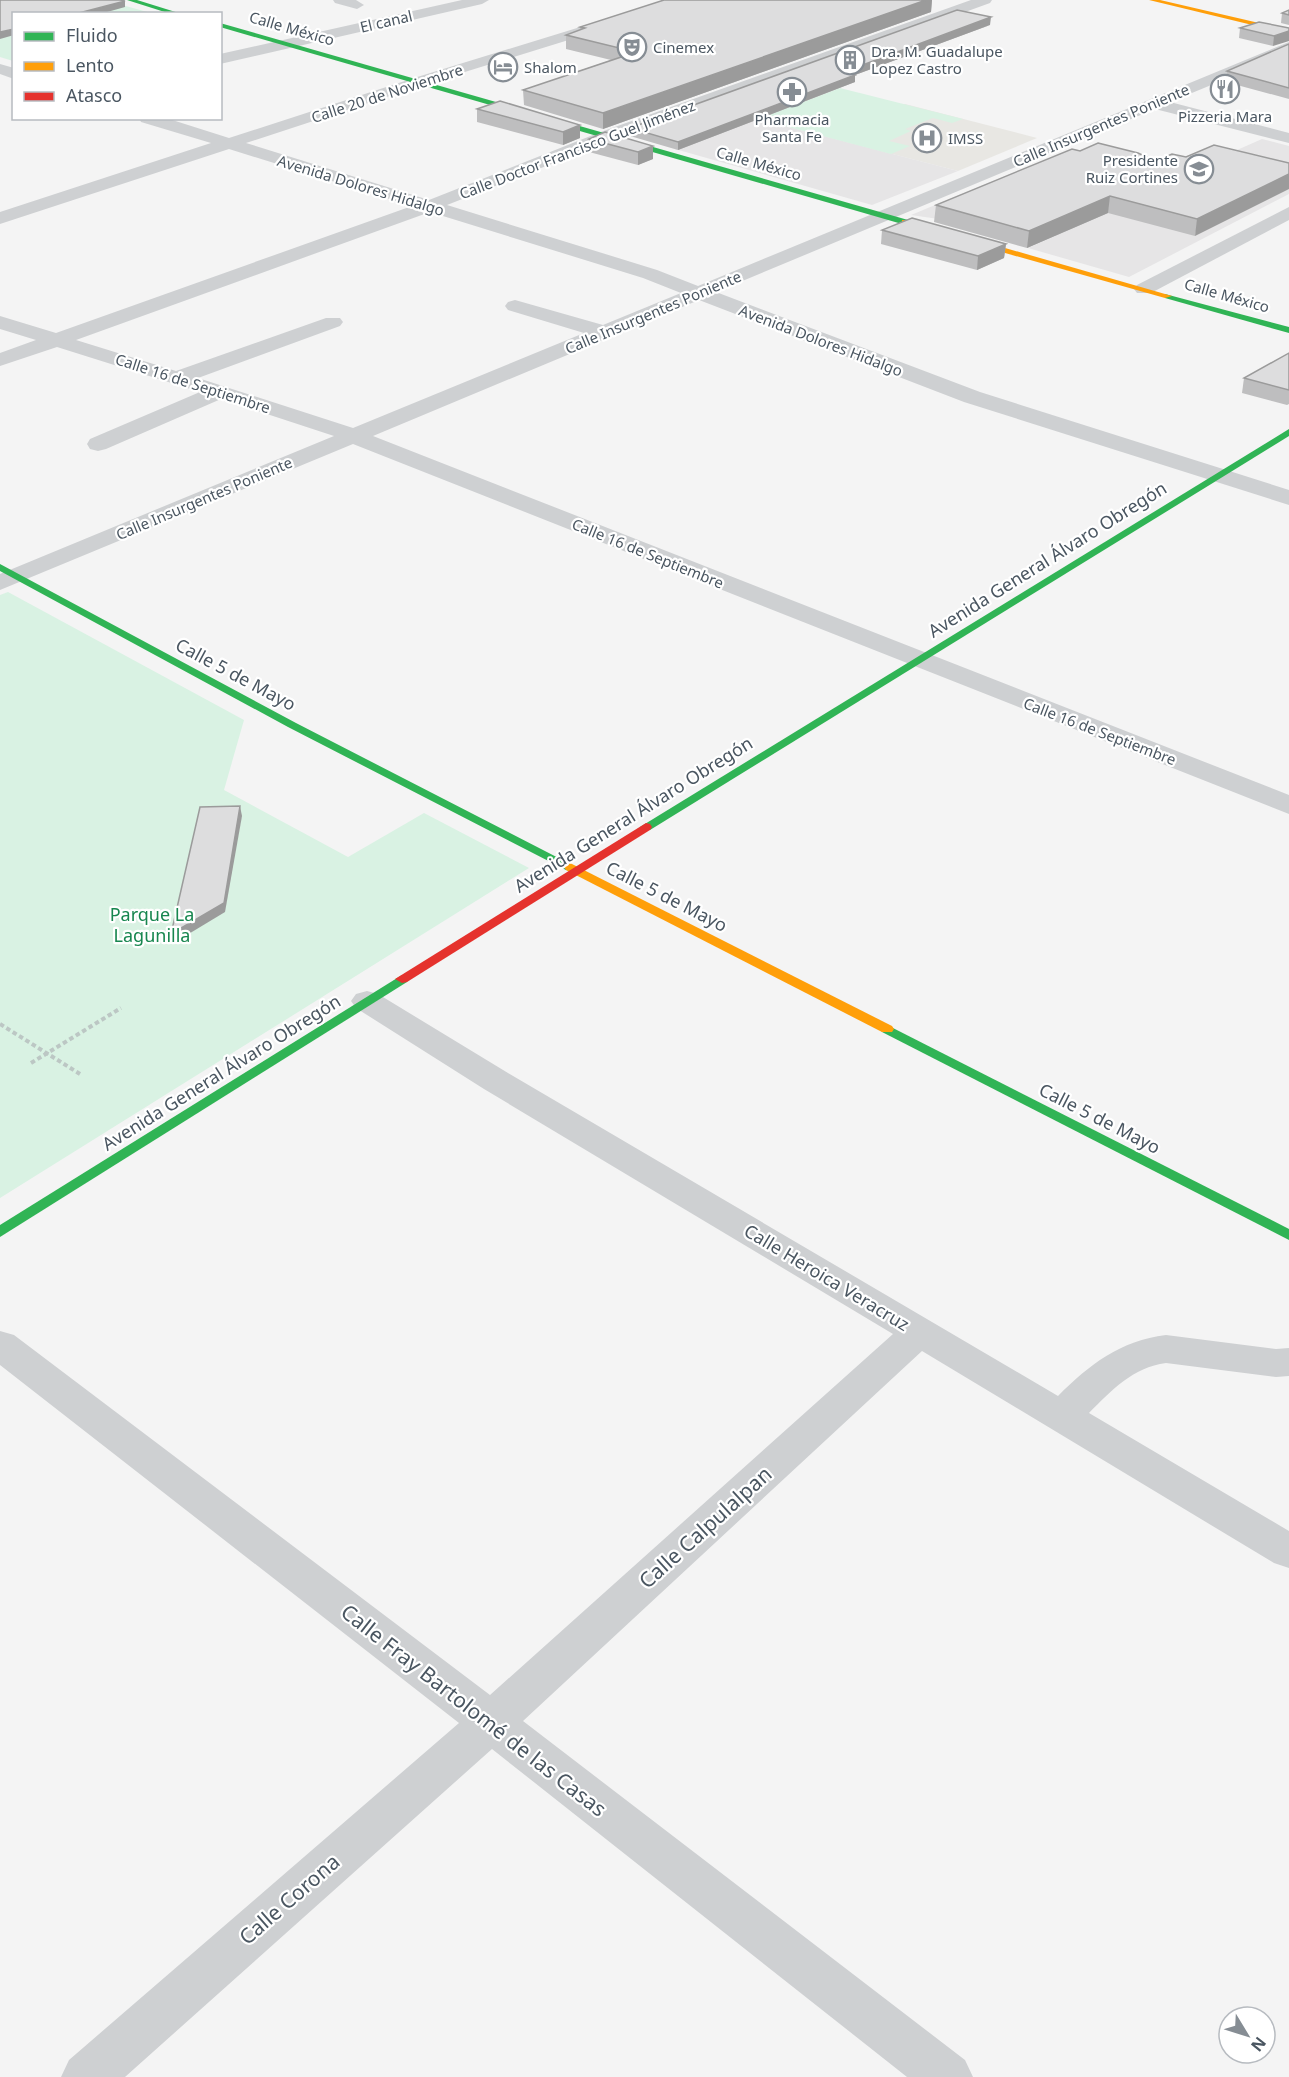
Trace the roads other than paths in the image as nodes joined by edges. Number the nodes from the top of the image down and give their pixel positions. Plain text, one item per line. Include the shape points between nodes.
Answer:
1 (130, 0) edge
2 (482, 0) edge
3 (683, 0) edge
4 (985, 0) edge
5 (1152, 0) edge
6 (362, 4) dead end
7 (337, 5) edge
8 (171, 12) edge
9 (275, 23) dead end
10 (222, 26) edge
11 (240, 31) junction
12 (1289, 32) edge
13 (222, 35) edge
14 (286, 44) junction
15 (1289, 47) edge
16 (222, 59) edge
17 (420, 81) junction
18 (1153, 103) junction
19 (153, 120) edge
20 (604, 137) junction
21 (1289, 138) edge
22 (228, 144) junction
23 (106, 184) junction
24 (429, 206) junction
25 (1289, 213) edge
26 (883, 216) junction
27 (0, 218) edge
28 (0, 226) edge
29 (1144, 289) junction
30 (699, 293) junction
31 (515, 306) dead end
32 (0, 322) edge
33 (333, 322) dead end
34 (1289, 330) edge
35 (604, 332) junction
36 (56, 339) junction
37 (0, 360) edge
38 (177, 378) junction
39 (220, 392) junction
40 (1289, 432) edge
41 (354, 436) junction
42 (98, 444) dead end
43 (1217, 475) junction
44 (1289, 498) edge
45 (5, 576) edge
46 (918, 659) junction
47 (1289, 805) edge
48 (576, 870) junction
49 (367, 1001) junction
50 (0, 1232) edge
51 (1289, 1235) edge
52 (919, 1332) junction
53 (0, 1345) edge
54 (1289, 1362) edge
55 (1062, 1416) junction
56 (1289, 1551) edge
57 (490, 1722) junction
58 (87, 2077) edge
59 (947, 2077) edge

1 - 8 street
2 - 14 street, El canal
3 - 17 street, Calle 20 de Noviembre
4 - 20 street, Calle Doctor Francisco Guel Jiménez
5 - 12 street
6 - 7 street
9 - 11 street
10 - 11 street, Calle México
11 - 13 street
11 - 14 street, Calle México
14 - 16 street, El canal
14 - 17 street, Calle México
15 - 18 street, Calle Insurgentes Poniente
17 - 20 street, Calle México
17 - 22 street, Calle 20 de Noviembre
18 - 21 street
18 - 26 street, Calle Insurgentes Poniente
19 - 22 street, Avenida Dolores Hidalgo
20 - 24 street, Calle Doctor Francisco Guel Jiménez
20 - 26 street, Calle México
22 - 23 street, Calle 20 de Noviembre
22 - 24 street, Avenida Dolores Hidalgo
23 - 27 street
23 - 28 street
24 - 30 street, Avenida Dolores Hidalgo via 607,260
24 - 36 street, Calle Doctor Francisco Guel Jiménez
25 - 29 street
26 - 29 street, Calle México
26 - 30 street, Calle Insurgentes Poniente
29 - 34 street, Calle México
30 - 35 street, Calle Insurgentes Poniente
30 - 43 street, Avenida Dolores Hidalgo via 972,397
31 - 35 street
32 - 36 street, Calle 16 de Septiembre
33 - 38 street
35 - 41 street, Calle Insurgentes Poniente
36 - 37 street, Calle Doctor Francisco Guel Jiménez
36 - 38 street, Calle 16 de Septiembre
38 - 39 street, Calle 16 de Septiembre
39 - 41 street, Calle 16 de Septiembre
39 - 42 street
40 - 43 street, Avenida General Álvaro Obregón
41 - 45 street, Calle Insurgentes Poniente
41 - 46 street, Calle 16 de Septiembre
43 - 44 street, Avenida Dolores Hidalgo
43 - 46 street, Avenida General Álvaro Obregón
45 - 48 street, Calle 5 de Mayo
46 - 47 street, Calle 16 de Septiembre
46 - 48 street, Avenida General Álvaro Obregón
48 - 49 street, Avenida General Álvaro Obregón
48 - 51 street, Calle 5 de Mayo
49 - 50 street, Avenida General Álvaro Obregón
49 - 52 street, Calle Heroica Veracruz
52 - 55 street, Calle Heroica Veracruz
52 - 57 street, Calle Calpulalpan
53 - 57 street, Calle Fray Bartolomé de las Casas
54 - 55 street via 1151,1349 1136,1353 1105,1374
55 - 56 street, Calle Heroica Veracruz
57 - 58 street, Calle Corona
57 - 59 street, Calle Fray Bartolomé de las Casas

